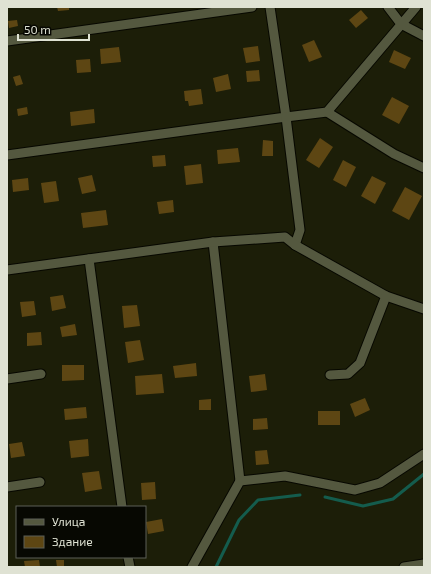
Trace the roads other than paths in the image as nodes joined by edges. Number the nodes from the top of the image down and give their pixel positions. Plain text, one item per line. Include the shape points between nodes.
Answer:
1 (252, 7) edge
2 (270, 7) edge
3 (388, 7) edge
4 (416, 7) edge
5 (401, 24) junction
6 (424, 36) edge
7 (7, 41) edge
8 (326, 112) junction
9 (286, 117) junction
10 (7, 155) edge
11 (424, 168) edge
12 (213, 242) junction
13 (295, 245) junction
14 (89, 259) junction
15 (7, 270) edge
16 (386, 296) junction
17 (424, 309) edge
18 (41, 374) dead end
19 (330, 375) dead end
20 (7, 379) edge
21 (424, 454) edge
22 (240, 481) junction
23 (40, 482) dead end
24 (7, 487) edge
25 (122, 506) edge
26 (424, 564) edge
27 (192, 567) edge
28 (404, 567) edge

1 - 7 lane
2 - 9 lane
3 - 5 lane
4 - 5 lane
5 - 6 lane
5 - 8 lane
8 - 9 lane
8 - 11 lane via 394,154
9 - 10 lane
9 - 13 lane via 300,230
12 - 13 lane via 284,237
12 - 14 lane
12 - 22 lane
13 - 16 lane
14 - 15 lane
14 - 25 lane
16 - 17 lane
16 - 19 lane via 360,363 348,374
18 - 20 lane
21 - 22 lane via 380,483 355,490 285,476
22 - 27 lane
23 - 24 lane
26 - 28 lane

